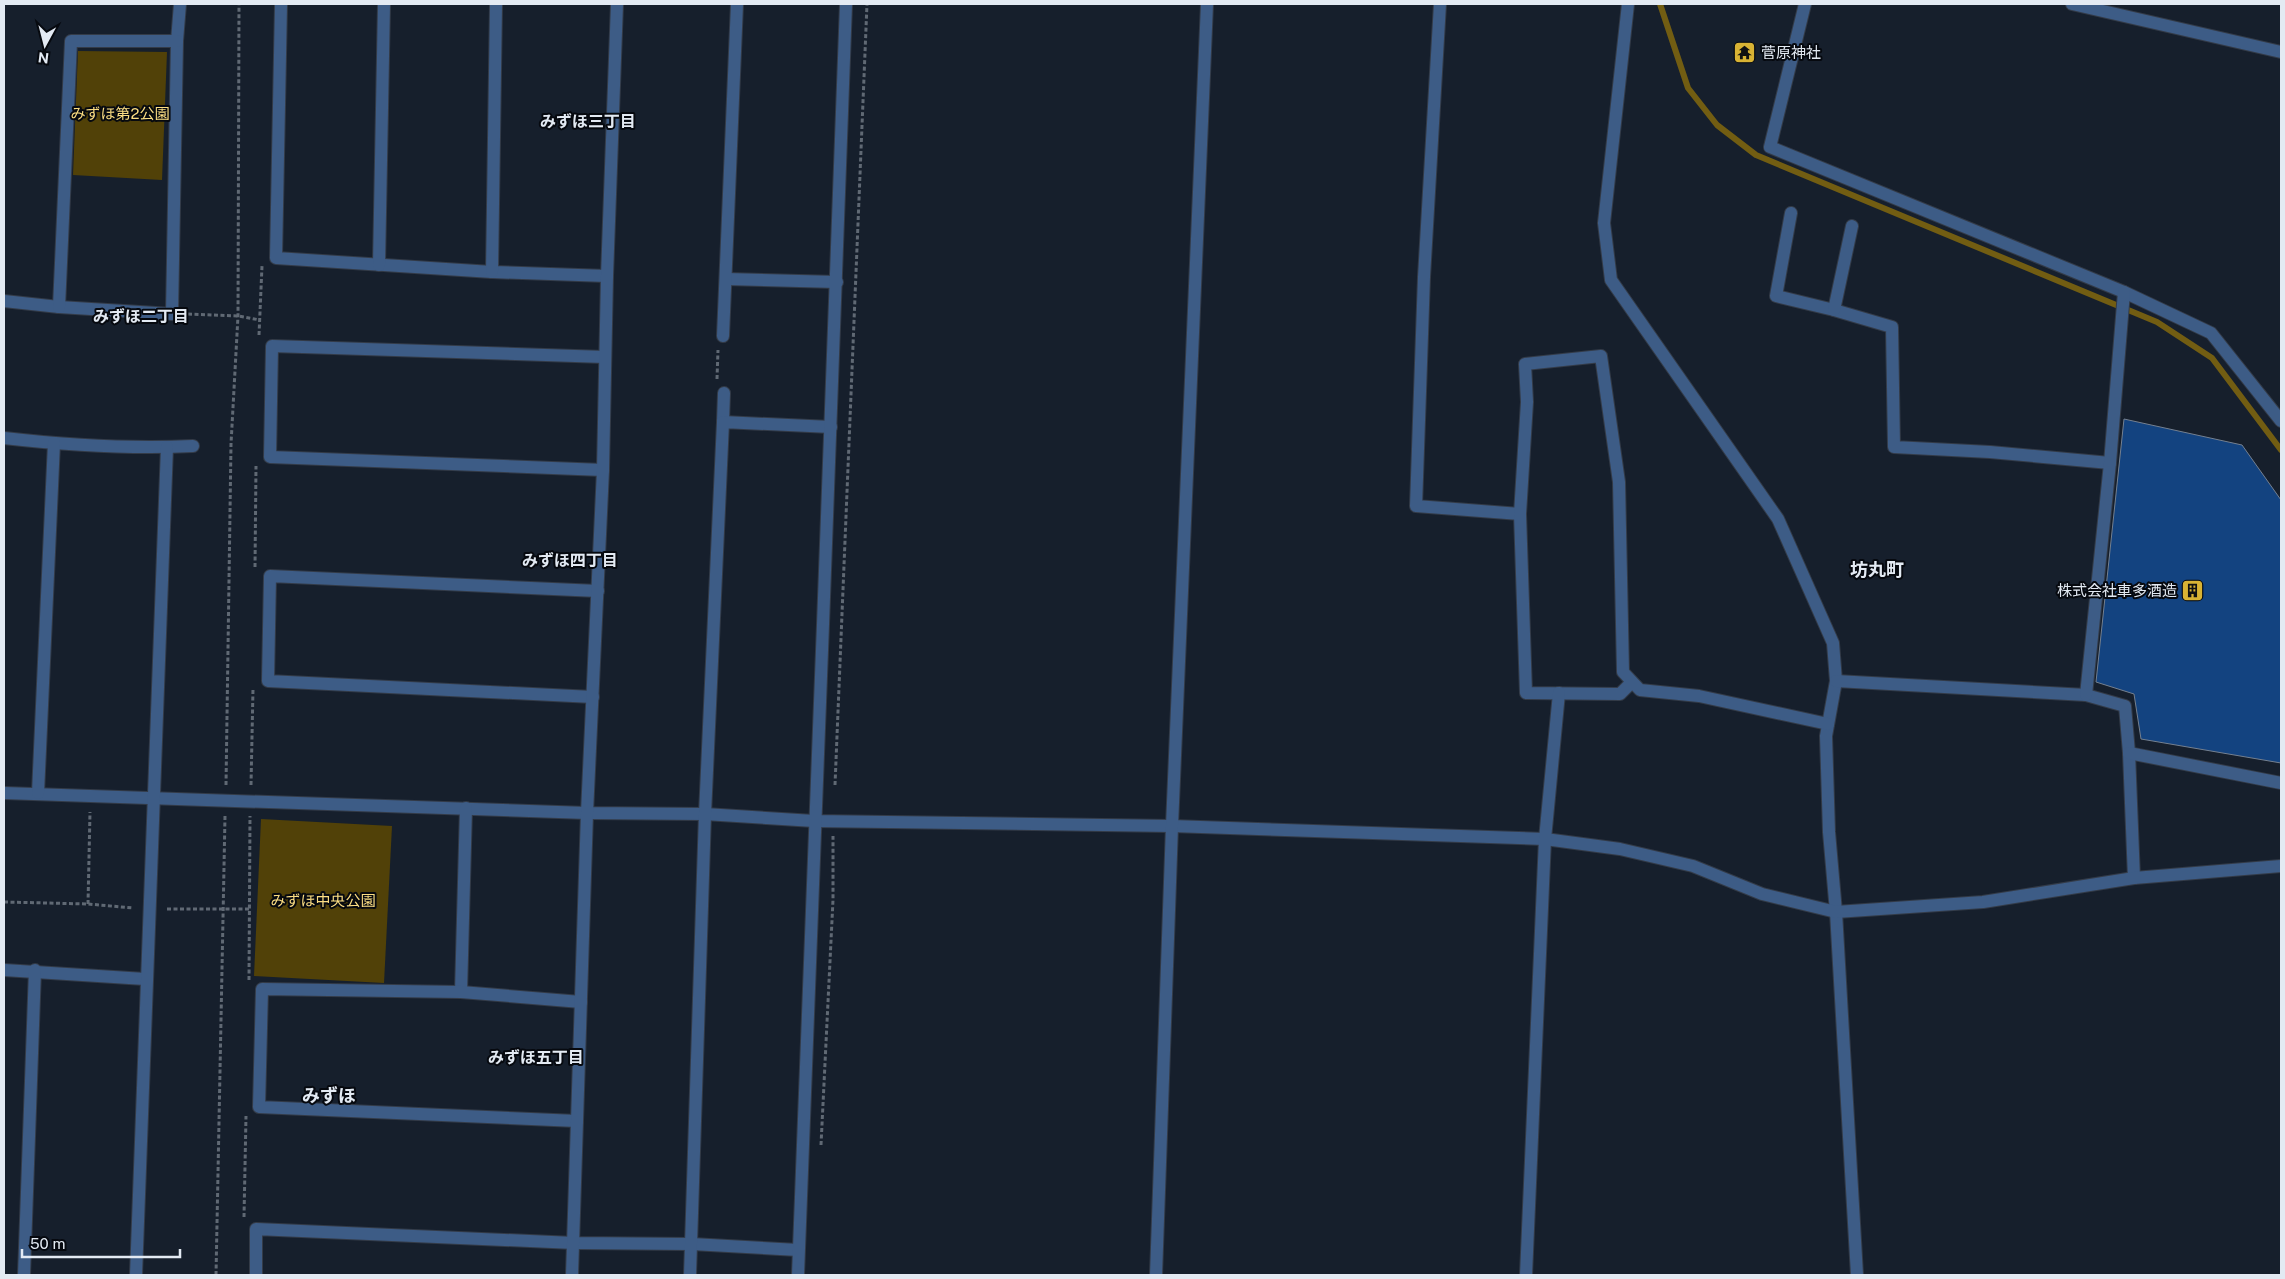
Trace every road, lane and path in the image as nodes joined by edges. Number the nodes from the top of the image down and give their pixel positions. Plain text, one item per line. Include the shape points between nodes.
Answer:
1 (180, 4) edge
2 (239, 4) edge
3 (281, 4) edge
4 (384, 4) edge
5 (496, 4) edge
6 (617, 4) edge
7 (737, 4) edge
8 (846, 4) edge
9 (867, 4) edge
10 (1207, 4) edge
11 (1440, 4) edge
12 (1628, 4) edge
13 (1804, 4) edge
14 (2072, 4) edge
15 (2088, 4) edge
16 (177, 41) junction
17 (2281, 52) edge
18 (1792, 213) dead end
19 (1852, 226) dead end
20 (379, 265) junction
21 (492, 272) junction
22 (607, 276) junction
23 (726, 278) junction
24 (837, 282) junction
25 (2124, 296) junction
26 (4, 301) edge
27 (59, 307) junction
28 (1834, 310) junction
29 (172, 314) junction
30 (238, 316) junction
31 (260, 320) dead end
32 (723, 336) joint
33 (605, 357) junction
34 (724, 393) joint
35 (2281, 421) edge
36 (722, 422) junction
37 (831, 427) junction
38 (4, 438) edge
39 (54, 443) junction
40 (193, 446) dead end
41 (167, 447) junction
42 (2110, 463) junction
43 (603, 470) junction
44 (1520, 514) junction
45 (598, 591) junction
46 (1836, 681) junction
47 (1632, 682) junction
48 (1559, 693) junction
49 (2086, 695) junction
50 (593, 697) junction
51 (1828, 724) junction
52 (2129, 753) junction
53 (2281, 783) edge
54 (835, 792) dead end
55 (4, 793) edge
56 (38, 793) junction
57 (90, 796) junction
58 (154, 798) junction
59 (226, 800) junction
60 (466, 808) junction
61 (586, 813) junction
62 (705, 814) junction
63 (814, 821) junction
64 (833, 822) junction
65 (1172, 826) junction
66 (1545, 839) junction
67 (2281, 866) edge
68 (2134, 878) junction
69 (4, 902) edge
70 (88, 904) junction
71 (150, 909) junction
72 (249, 909) dead end
73 (222, 910) junction
74 (1836, 912) junction
75 (4, 970) edge
76 (35, 970) junction
77 (145, 979) junction
78 (461, 992) junction
79 (581, 1002) junction
80 (577, 1121) junction
81 (821, 1151) dead end
82 (574, 1243) junction
83 (692, 1244) junction
84 (798, 1250) junction
85 (24, 1275) edge
86 (136, 1275) edge
87 (216, 1275) edge
88 (256, 1275) edge
89 (572, 1275) edge
90 (690, 1275) edge
91 (798, 1275) edge
92 (1156, 1275) edge
93 (1526, 1275) edge
94 (1857, 1275) edge

1 - 16 street
2 - 30 path
3 - 20 street via 276,258
4 - 20 street
5 - 21 street
6 - 22 street
7 - 23 street
8 - 24 street
9 - 54 path
10 - 65 street
11 - 44 street via 1424,278 1416,506
12 - 46 street via 1604,223 1611,280 1778,519 1833,643
13 - 25 street via 1770,147
14 - 15 street
15 - 17 street
16 - 27 street via 71,41
16 - 29 street
18 - 28 street via 1776,296
19 - 28 street
20 - 21 street
21 - 22 street
22 - 33 street
23 - 24 street
23 - 32 street
24 - 37 street
25 - 35 street via 2211,333
25 - 42 street
26 - 27 street
27 - 29 street
28 - 42 street via 1892,327 1894,447
29 - 30 path
30 - 31 path
30 - 59 path via 231,444
32 - 34 path via 718,346 717,381
33 - 43 street
33 - 43 street via 272,346 270,457
34 - 36 street
36 - 37 street
36 - 62 street
37 - 63 street
38 - 39 street
39 - 41 street
39 - 56 street
40 - 41 street
41 - 58 street
42 - 49 street
43 - 45 street
44 - 47 street via 1527,402 1525,364 1601,356 1619,482 1623,672
44 - 48 street via 1526,693
45 - 50 street
45 - 50 street via 270,576 268,681
46 - 49 street
46 - 51 street
47 - 48 street via 1620,694
47 - 51 street via 1640,690 1699,696
48 - 66 street
49 - 52 street via 2125,706
50 - 61 street
51 - 74 street via 1829,832
52 - 53 street
52 - 68 street
55 - 56 street
56 - 57 street
57 - 58 street
57 - 70 path
58 - 59 street
58 - 71 street
59 - 60 street
59 - 73 path
60 - 61 street
60 - 78 street
61 - 62 street
61 - 79 street
62 - 63 street
62 - 83 street
63 - 64 street
63 - 84 street
64 - 65 street
64 - 81 path via 833,900
65 - 66 street
65 - 92 street
66 - 74 street via 1620,849 1694,866 1762,894
66 - 93 street
67 - 68 street
68 - 74 street via 1984,902
69 - 70 path
70 - 71 path
71 - 73 path
71 - 77 street
72 - 73 path
73 - 87 path
74 - 94 street
75 - 76 street
76 - 77 street
76 - 85 street
77 - 86 street
78 - 79 street
78 - 80 street via 262,989 259,1108
79 - 80 street
80 - 82 street
82 - 83 street
82 - 88 street via 256,1229
82 - 89 street
83 - 84 street
83 - 90 street
84 - 91 street

